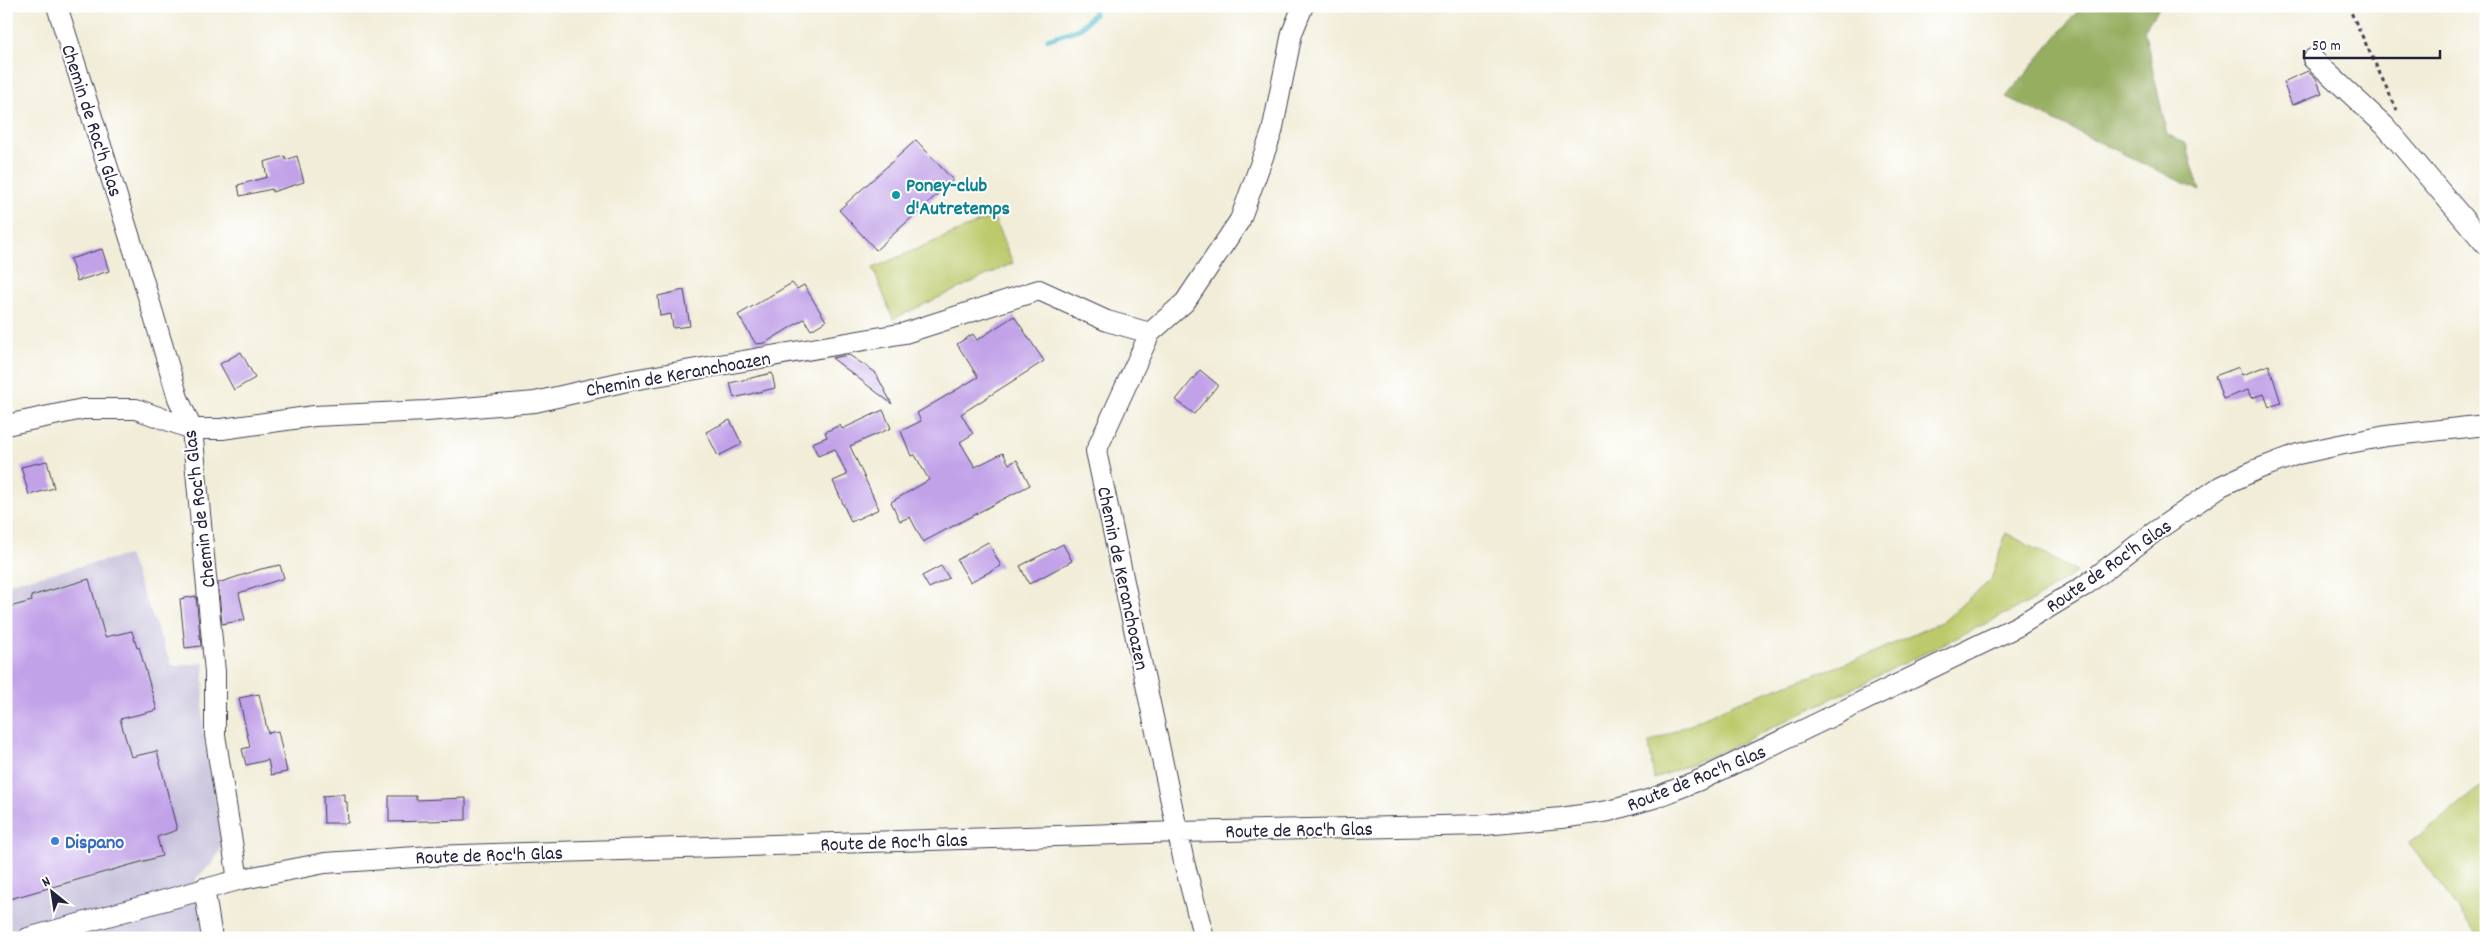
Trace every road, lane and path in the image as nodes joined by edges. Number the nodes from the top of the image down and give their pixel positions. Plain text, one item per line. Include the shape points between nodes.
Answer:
1 (57, 6) edge
2 (1303, 6) edge
3 (2348, 6) edge
4 (2313, 59) dead end
5 (2400, 116) dead end
6 (2486, 245) edge
7 (1150, 333) junction
8 (6, 425) edge
9 (2486, 425) edge
10 (192, 429) junction
11 (1178, 832) junction
12 (238, 880) junction
13 (204, 888) junction
14 (28, 938) edge
15 (212, 938) edge
16 (1204, 938) edge

1 - 10 street, Chemin de Roc'h Glas via 178,398
2 - 7 street, Chemin de Keranchoazen via 1292,33 1272,132 1240,220 1185,302
3 - 5 path
4 - 6 street via 2385,126
7 - 10 street, Chemin de Keranchoazen via 1107,321 1039,290 905,333 627,381 535,402 314,416 222,429
7 - 11 street, Chemin de Keranchoazen via 1096,451
8 - 10 street, Chemin de Keranchoazen via 83,409 136,409
9 - 11 street, Route de Roc'h Glas via 2339,444 2298,454 2258,469 2213,491 2084,586 2018,626 1840,714 1654,798 1609,811 1484,825
10 - 12 street, Chemin de Roc'h Glas via 215,672 215,735
11 - 12 street, Route de Roc'h Glas via 431,856 325,863
11 - 16 street, Chemin de Keranchoazen
12 - 13 street, Route de Roc'h Glas
13 - 14 street, Route de Roc'h Glas
13 - 15 street

